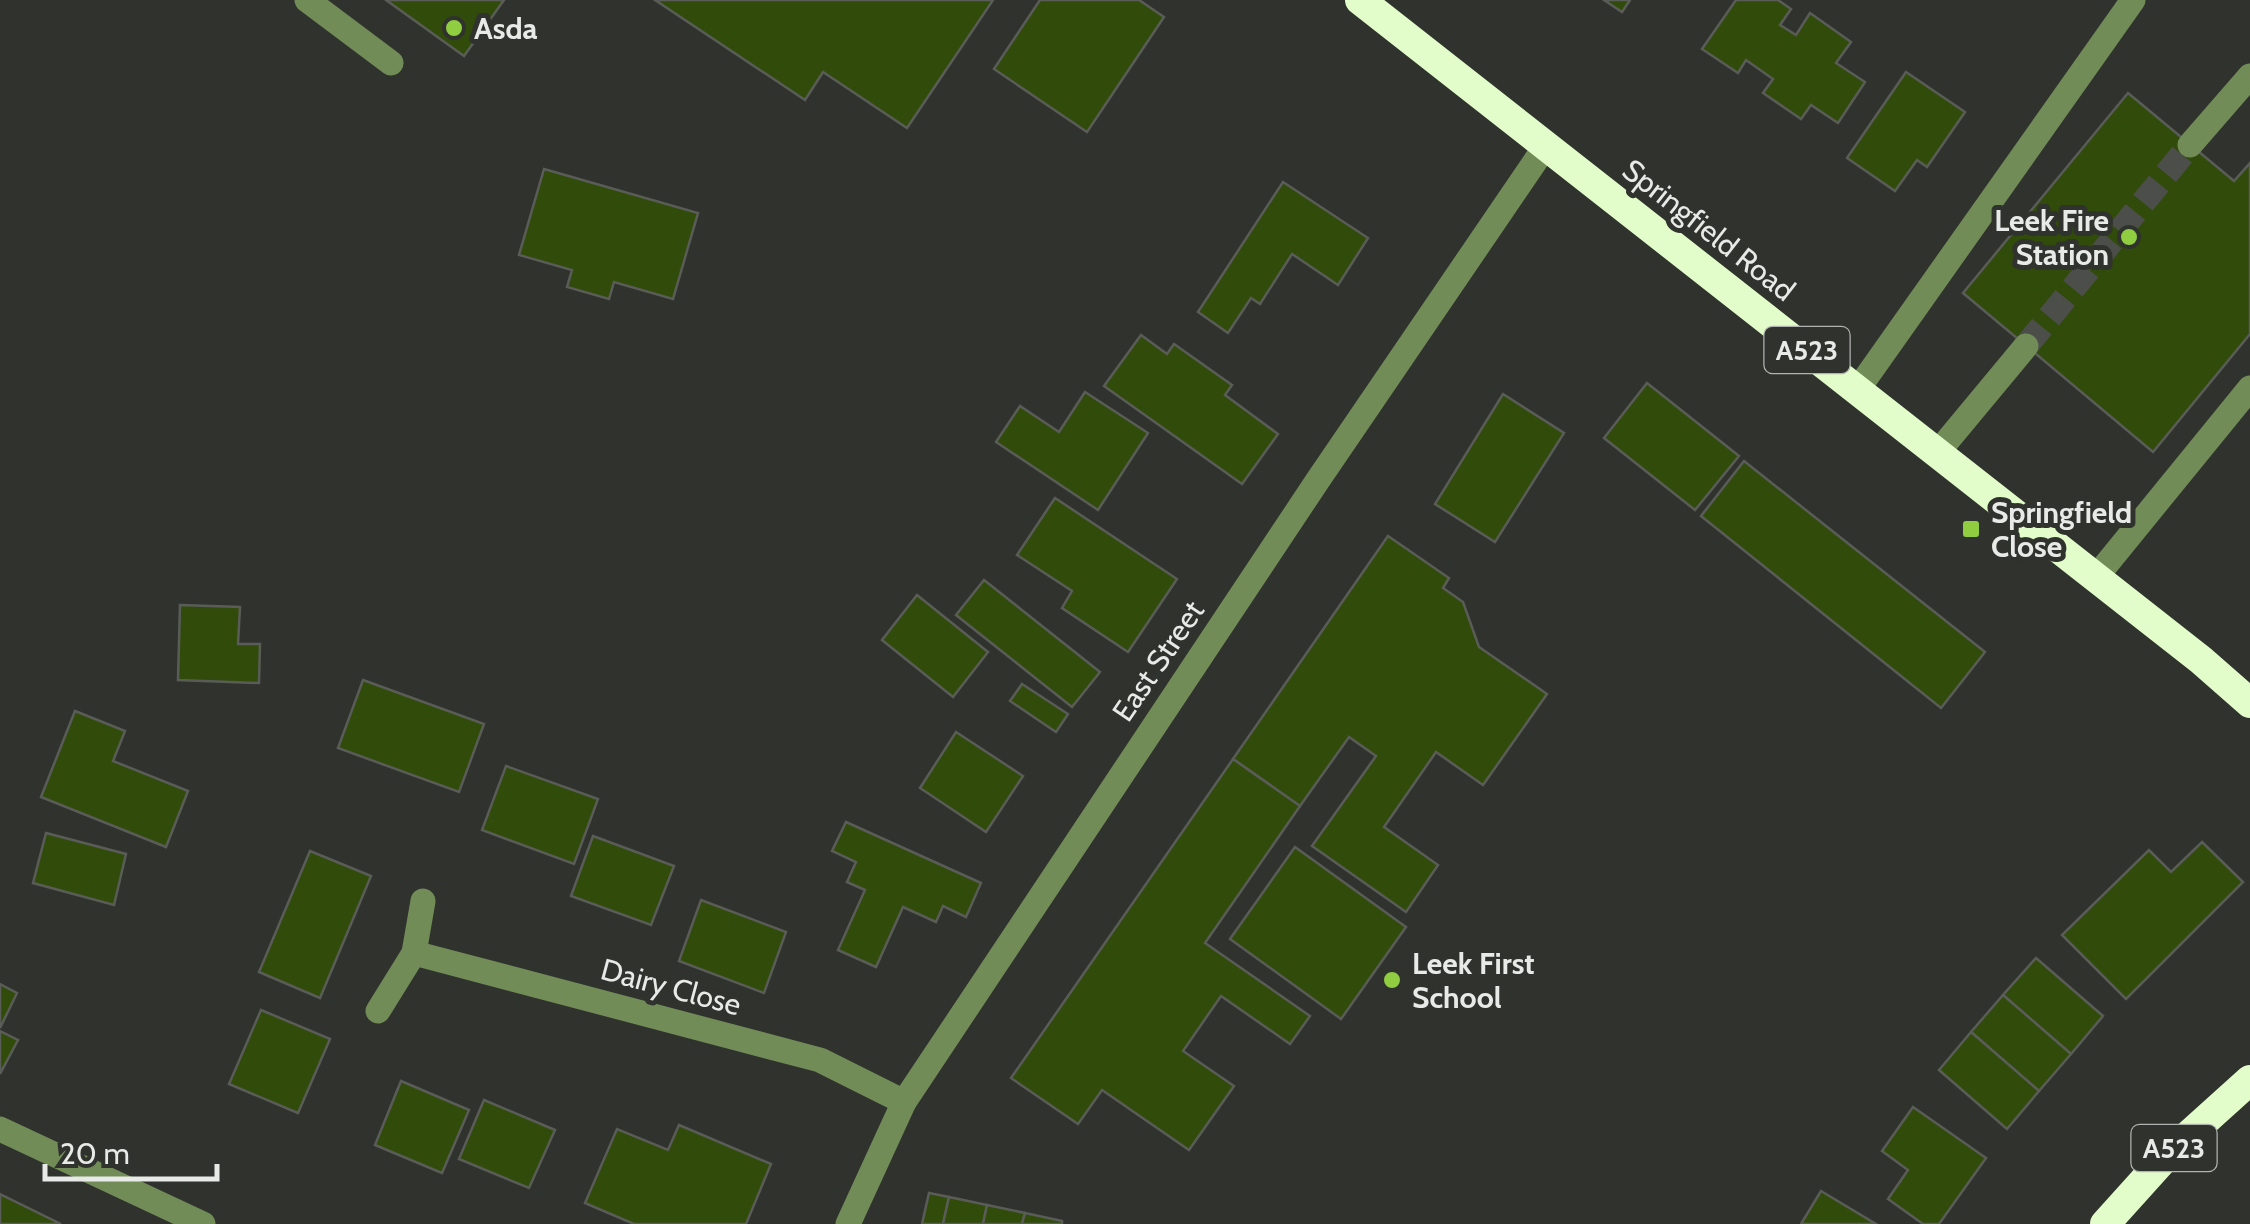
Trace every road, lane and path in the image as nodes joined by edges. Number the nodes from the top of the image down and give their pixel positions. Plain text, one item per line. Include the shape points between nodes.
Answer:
1 (307, 0) edge
2 (1360, 0) edge
3 (2133, 0) edge
4 (391, 64) dead end
5 (2250, 76) edge
6 (2190, 145) tunnel mouth
7 (1545, 147) junction
8 (2026, 346) tunnel mouth
9 (2250, 388) edge
10 (1858, 389) junction
11 (1938, 452) junction
12 (2096, 577) junction
13 (2250, 703) edge
14 (423, 901) dead end
15 (414, 953) junction
16 (378, 1011) dead end
17 (2250, 1080) edge
18 (904, 1102) junction
19 (0, 1129) edge
20 (204, 1224) edge
21 (848, 1224) edge
22 (2105, 1224) edge

1 - 4 street
2 - 7 highway, Springfield Road / A523
3 - 10 street
5 - 6 street
7 - 10 highway, Springfield Road / A523
7 - 18 street, East Street
8 - 11 street
9 - 12 street
10 - 11 highway, Springfield Road / A523
11 - 12 highway, Springfield Road / A523
12 - 13 highway, Springfield Road / A523
14 - 15 street
15 - 16 street
15 - 18 street, Dairy Close via 820,1060
17 - 22 highway, A523 via 2168,1152
18 - 21 street, East Street
19 - 20 street

